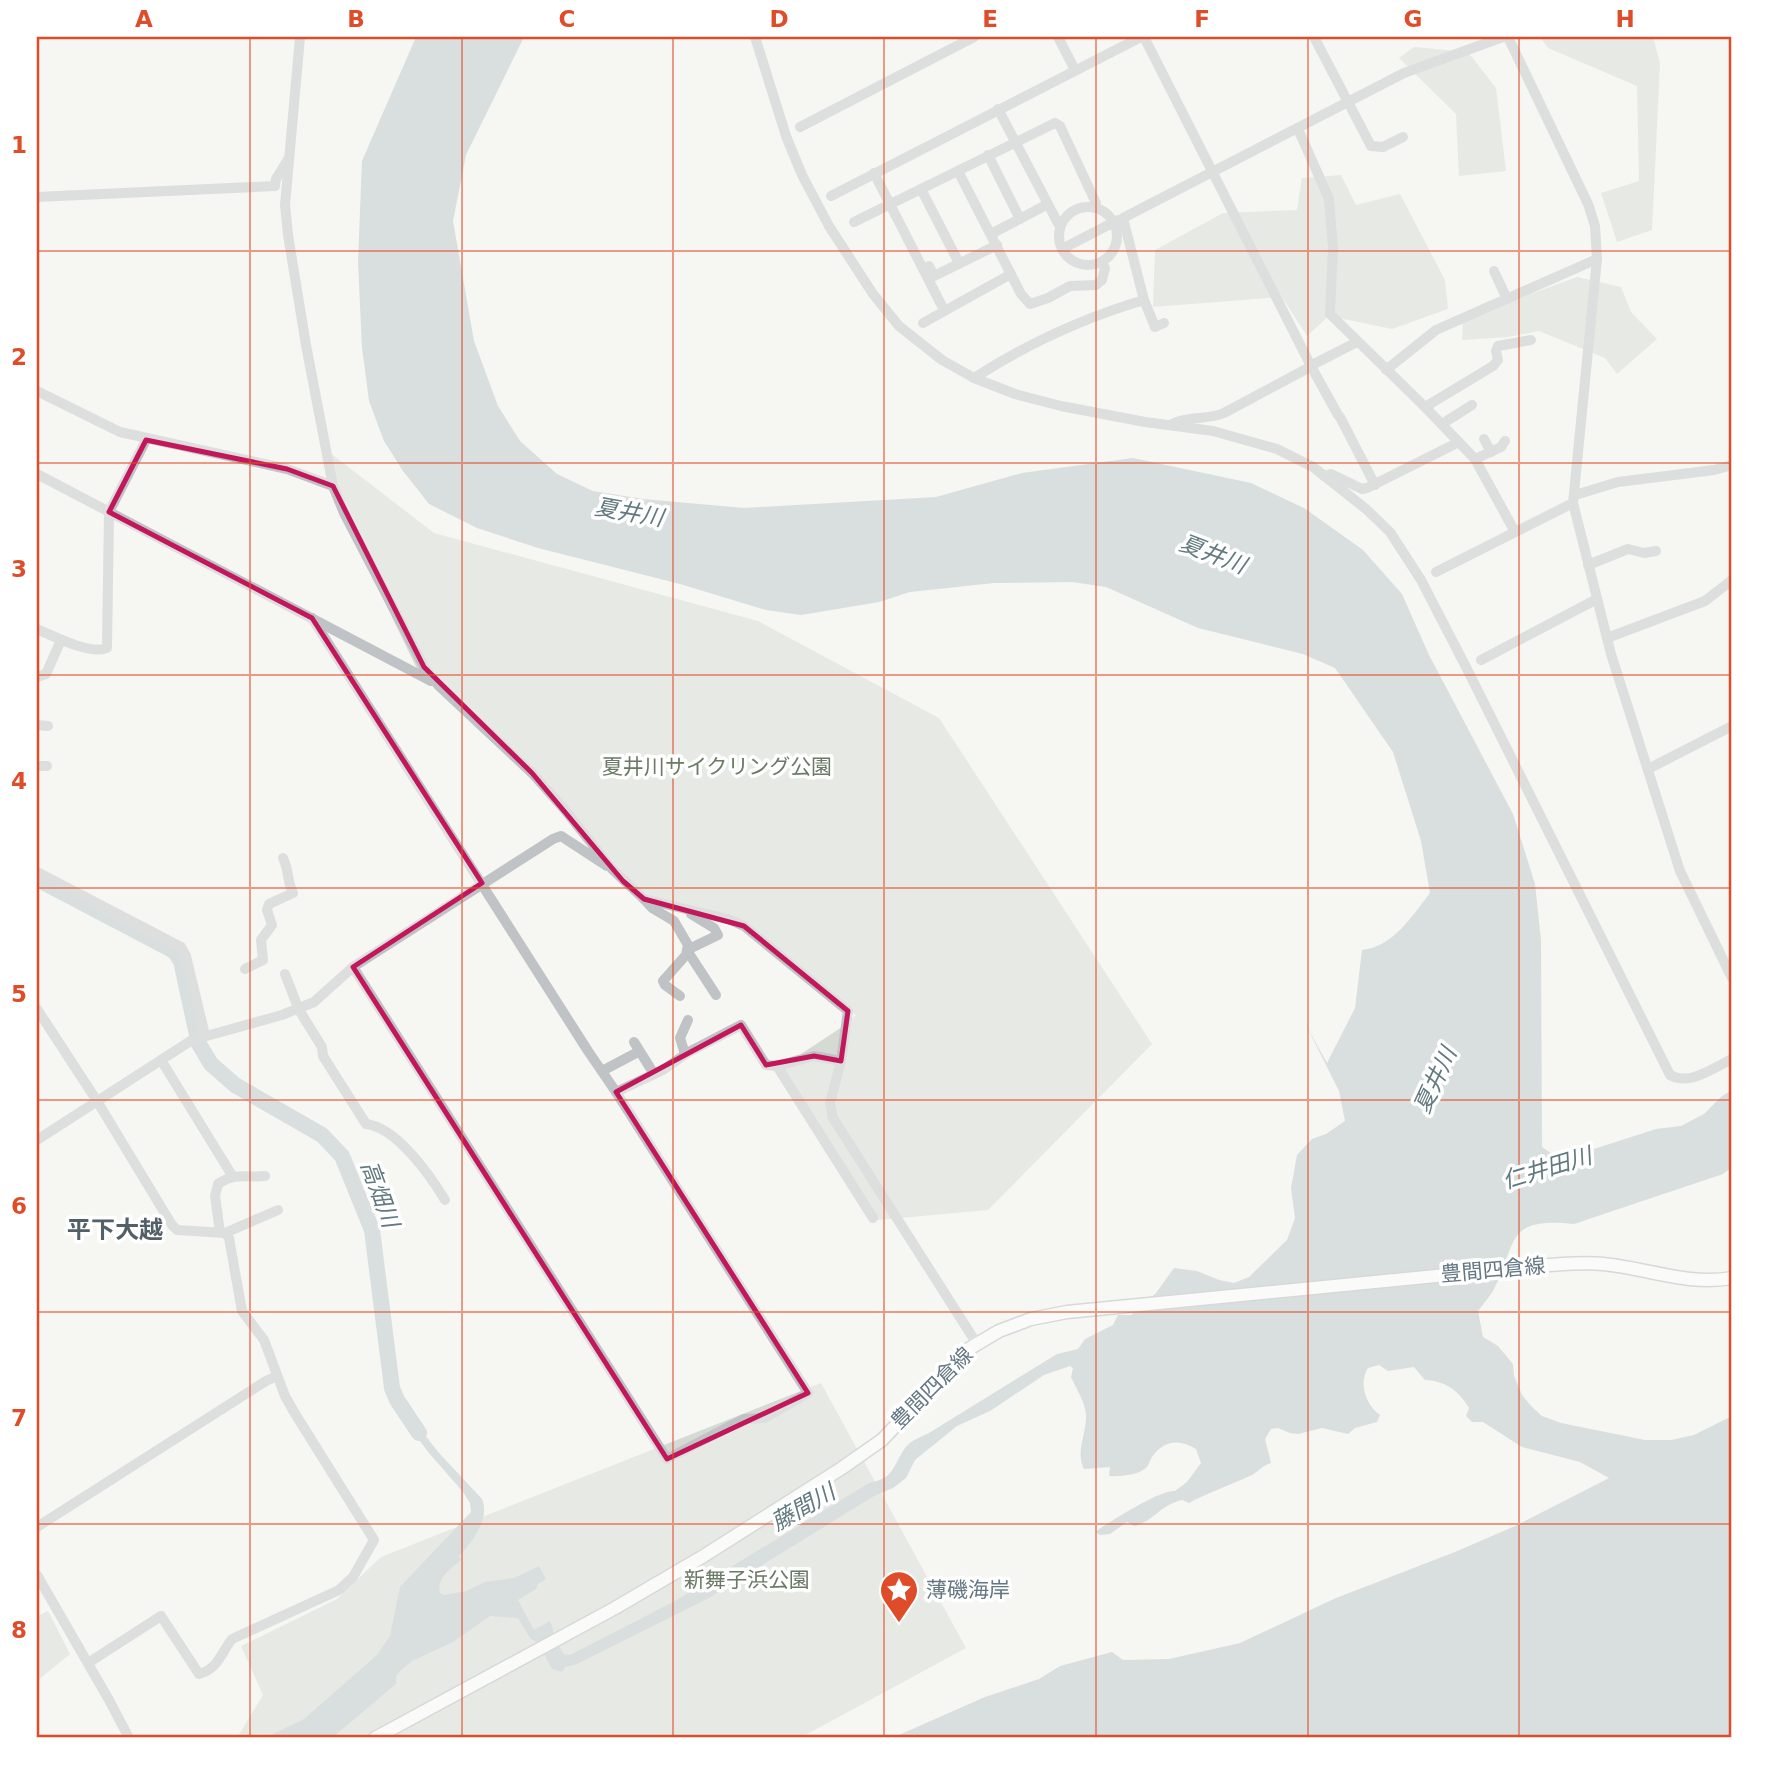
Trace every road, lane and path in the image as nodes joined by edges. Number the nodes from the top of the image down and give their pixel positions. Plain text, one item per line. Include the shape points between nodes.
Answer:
1 (300, 37) edge
2 (755, 37) edge
3 (974, 37) edge
4 (1058, 37) edge
5 (1142, 37) edge
6 (1314, 37) edge
7 (1505, 37) edge
8 (1075, 70) junction
9 (1348, 103) junction
10 (998, 109) junction
11 (800, 127) dead end
12 (1298, 128) junction
13 (1403, 137) dead end
14 (1015, 142) junction
15 (988, 155) junction
16 (290, 158) junction
17 (958, 171) junction
18 (1213, 172) junction
19 (874, 173) junction
20 (921, 189) junction
21 (831, 196) dead end
22 (37, 197) edge
23 (893, 203) junction
24 (1048, 204) junction
25 (1095, 208) junction
26 (1020, 219) junction
27 (1118, 220) junction
28 (854, 222) dead end
29 (1060, 227) junction
30 (991, 234) junction
31 (996, 245) junction
32 (1062, 249) junction
33 (1597, 259) junction
34 (1101, 262) junction
35 (959, 263) junction
36 (1494, 271) dead end
37 (1011, 274) junction
38 (1507, 299) junction
39 (1144, 300) junction
40 (944, 310) junction
41 (923, 323) dead end
42 (1164, 323) dead end
43 (1531, 340) dead end
44 (1357, 342) junction
45 (1312, 365) junction
46 (1386, 370) junction
47 (974, 379) junction
48 (37, 391) edge
49 (1472, 405) dead end
50 (1425, 407) junction
51 (1442, 424) junction
52 (1169, 425) junction
53 (1484, 439) dead end
54 (146, 440) junction
55 (1505, 441) dead end
56 (1459, 442) junction
57 (1491, 452) junction
58 (1475, 460) junction
59 (1732, 465) edge
60 (37, 474) edge
61 (1324, 476) junction
62 (1375, 485) junction
63 (333, 486) junction
64 (1574, 499) junction
65 (109, 512) junction
66 (1515, 532) junction
67 (1656, 551) dead end
68 (1588, 565) junction
69 (1436, 572) dead end
70 (1732, 580) edge
71 (1597, 599) junction
72 (312, 618) junction
73 (37, 629) edge
74 (1607, 638) junction
75 (61, 640) junction
76 (1481, 660) dead end
77 (37, 677) edge
78 (438, 685) junction
79 (1732, 726) edge
80 (1648, 769) junction
81 (283, 859) dead end
82 (612, 869) junction
83 (37, 872) edge
84 (482, 883) junction
85 (644, 899) junction
86 (690, 911) junction
87 (689, 950) junction
88 (353, 967) junction
89 (244, 969) dead end
90 (285, 974) dead end
91 (1732, 978) edge
92 (716, 995) dead end
93 (680, 996) dead end
94 (37, 1009) edge
95 (299, 1010) junction
96 (688, 1020) dead end
97 (200, 1038) junction
98 (685, 1054) junction
99 (1732, 1059) edge
100 (161, 1060) junction
101 (841, 1061) junction
102 (778, 1066) junction
103 (602, 1071) junction
104 (653, 1074) junction
105 (616, 1092) junction
106 (96, 1101) junction
107 (37, 1140) edge
108 (265, 1176) dead end
109 (233, 1177) junction
110 (445, 1200) dead end
111 (278, 1210) dead end
112 (873, 1217) dead end
113 (222, 1233) junction
114 (1732, 1278) edge
115 (976, 1344) junction
116 (277, 1376) junction
117 (37, 1527) edge
118 (37, 1575) edge
119 (88, 1663) junction
120 (128, 1738) edge
121 (375, 1738) edge

1 - 16 street
2 - 47 street via 786,136 835,235 899,326
3 - 11 street
4 - 8 street
5 - 8 street
5 - 18 street
6 - 9 street
7 - 9 street via 1404,73
7 - 33 street via 1588,204
8 - 10 street
9 - 12 street
9 - 13 street via 1371,146 1383,147
10 - 14 street
10 - 19 street
12 - 18 street
12 - 44 street via 1329,199 1333,248 1330,314
14 - 15 street
14 - 24 street
14 - 25 street via 1058,124
15 - 17 street
15 - 26 street
16 - 22 street via 275,186
16 - 63 street via 285,205 288,235
17 - 20 street
17 - 30 street
18 - 27 street
18 - 45 street
19 - 21 street
19 - 23 street
20 - 23 street
20 - 35 street
23 - 28 street
23 - 35 street via 934,276
23 - 40 street
24 - 26 street
24 - 29 street
25 - 27 street
25 - 29 street via 1070,213
26 - 30 street
27 - 32 street
27 - 34 street via 1116,245
27 - 39 street
29 - 32 street
30 - 31 street
31 - 35 street
31 - 37 street
32 - 34 street via 1083,265
33 - 38 street
33 - 64 street
34 - 37 street via 1105,268 1096,285 1070,286 1030,304
36 - 38 street
37 - 40 street
38 - 46 street via 1436,330
39 - 42 street via 1155,327
39 - 47 street via 1044,338
40 - 41 street
43 - 50 street via 1499,346 1493,366
44 - 45 street
44 - 46 street
45 - 52 street via 1217,416
45 - 62 street
46 - 50 street
47 - 52 street via 1061,406
48 - 54 street
49 - 51 street
50 - 51 street
51 - 56 street
52 - 61 street via 1277,449
53 - 57 street
54 - 63 street via 287,469
54 - 65 street
55 - 57 street
56 - 58 street
56 - 62 street
57 - 58 street
58 - 66 street
59 - 64 street via 1618,482
60 - 65 street
61 - 62 street via 1331,474 1362,489
61 - 99 street via 1390,532 1421,580 1670,1075 1688,1080
63 - 78 street via 414,653
64 - 66 street
64 - 68 street
65 - 72 street
65 - 75 street via 107,648
66 - 69 street
67 - 68 street via 1619,549
68 - 71 street
70 - 74 street via 1705,601
71 - 74 street
71 - 76 street
72 - 78 street
72 - 84 street
73 - 75 street
74 - 80 street
75 - 77 street via 46,674
78 - 82 street via 532,773
79 - 80 street
80 - 91 street via 1680,871
81 - 89 street via 293,893 268,906 272,925 261,940 268,959
82 - 84 street via 561,836
82 - 85 street
83 - 97 street via 181,947
84 - 88 street
84 - 103 street
85 - 86 street
85 - 87 street via 674,921
86 - 87 street via 718,935
86 - 101 street via 744,926 848,1011
87 - 92 street
87 - 93 street via 663,981
88 - 95 street
88 - 105 street via 667,1459 744,1419 765,1418 808,1393
90 - 95 street
94 - 106 street
95 - 97 street
95 - 110 street via 366,1124 382,1127 404,1148
96 - 98 street via 680,1038
97 - 100 street
98 - 102 street via 741,1025 766,1065
98 - 104 street
100 - 106 street
100 - 109 street
101 - 102 street via 814,1056
101 - 115 street via 830,1103 833,1118
102 - 112 street
103 - 104 street via 636,1047
103 - 105 street
104 - 105 street
106 - 107 street
106 - 113 street via 172,1225 177,1230
108 - 109 street
109 - 113 street via 218,1184 215,1196
111 - 113 street
113 - 116 street via 232,1243 242,1311 260,1333
114 - 115 main road, 豊間四倉線 via 1690,1279 1594,1264 1527,1267 1100,1309 1031,1319
115 - 121 main road, 豊間四倉線 via 873,1448 702,1557
116 - 117 street
116 - 119 street via 294,1412 374,1540 353,1577 331,1594 232,1639 206,1672 199,1674 161,1616
118 - 119 street
119 - 120 street

